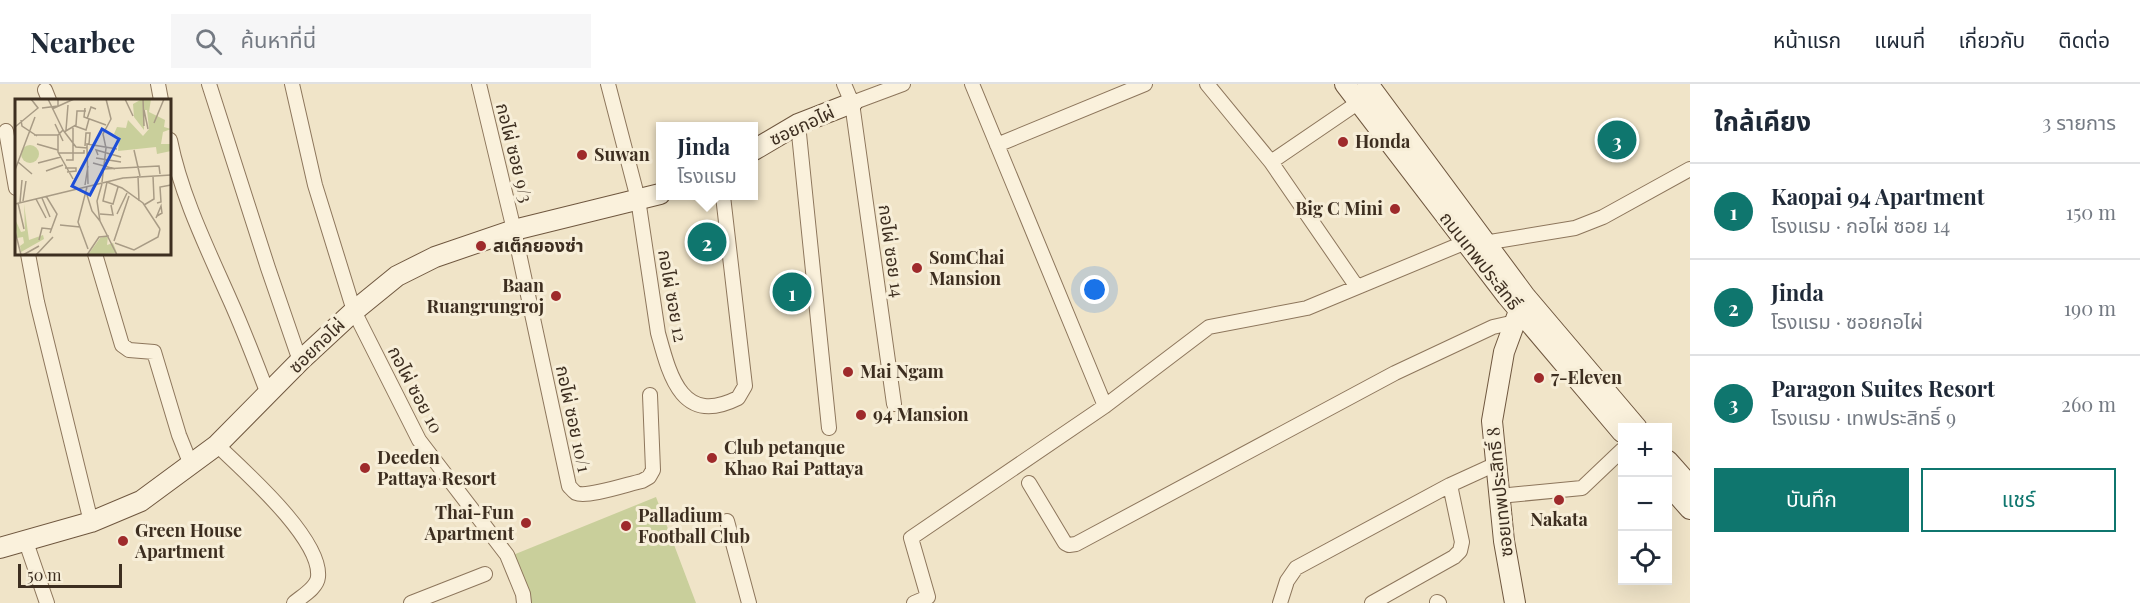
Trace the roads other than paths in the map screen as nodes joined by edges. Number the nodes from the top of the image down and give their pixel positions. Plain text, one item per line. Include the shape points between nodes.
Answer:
1 (158, 84) edge
2 (210, 84) edge
3 (292, 84) edge
4 (479, 84) edge
5 (608, 84) edge
6 (844, 84) edge
7 (903, 84) edge
8 (972, 84) edge
9 (1145, 84) edge
10 (1207, 84) edge
11 (1345, 84) edge
12 (1368, 84) edge
13 (161, 99) edge
14 (1359, 102) junction
15 (852, 103) junction
16 (798, 124) junction
17 (6, 131) dead end
18 (171, 144) edge
19 (997, 146) junction
20 (758, 147) edge
21 (1271, 162) junction
22 (1690, 169) edge
23 (15, 182) edge
24 (656, 195) edge
25 (638, 199) junction
26 (724, 200) edge
27 (514, 230) junction
28 (1475, 243) junction
29 (28, 255) edge
30 (95, 255) edge
31 (1357, 288) junction
32 (354, 311) junction
33 (1521, 312) junction
34 (300, 361) junction
35 (268, 394) junction
36 (650, 395) dead end
37 (894, 404) dead end
38 (1105, 406) junction
39 (1632, 423) edge
40 (1618, 426) edge
41 (829, 428) dead end
42 (217, 445) junction
43 (1618, 455) edge
44 (1496, 464) junction
45 (191, 465) junction
46 (1672, 466) edge
47 (1029, 483) dead end
48 (1450, 485) junction
49 (1690, 486) edge
50 (1672, 488) edge
51 (1499, 496) junction
52 (1690, 509) edge
53 (727, 521) dead end
54 (91, 522) junction
55 (26, 542) junction
56 (0, 548) edge
57 (484, 574) dead end
58 (47, 603) edge
59 (294, 603) edge
60 (411, 603) edge
61 (524, 603) edge
62 (750, 603) edge
63 (914, 603) edge
64 (1280, 603) edge
65 (1372, 603) edge
66 (1515, 603) edge

1 - 13 street
2 - 34 street
3 - 32 street, กอไผ่ ซอย 10 via 315,185
4 - 27 street, กอไผ่ ซอย 9/3
5 - 25 street, กอไผ่ ซอย 12
6 - 15 street, กอไผ่ ซอย 14
7 - 15 street
8 - 19 street
9 - 19 street
10 - 21 street
11 - 14 street, ถนนเทพประสิทธิ์
12 - 28 street, ถนนเทพประสิทธิ์
14 - 21 street
14 - 28 street, ถนนเทพประสิทธิ์
15 - 16 street, ซอยกอไผ่
15 - 37 street, กอไผ่ ซอย 14
16 - 20 street, ซอยกอไผ่
16 - 41 street
17 - 23 street
18 - 35 street via 203,238
19 - 38 street
21 - 31 street
22 - 28 street via 1575,228
24 - 25 street, ซอยกอไผ่
25 - 26 street, กอไผ่ ซอย 12 via 658,333 668,366 687,400 711,407 738,398 745,386
25 - 27 street, ซอยกอไผ่
27 - 32 street, ซอยกอไผ่ via 397,276
27 - 36 street, กอไผ่ ซอย 10/1 via 573,491 588,494 649,477 653,470
28 - 31 street
28 - 33 street, ถนนเทพประสิทธิ์
29 - 54 street
30 - 45 street via 122,345 129,350 154,352
31 - 38 street via 1307,308 1209,327
32 - 34 street, ซอยกอไผ่
32 - 61 street, กอไผ่ ซอย 10 via 419,440 507,555
33 - 39 street, ถนนเทพประสิทธิ์
33 - 40 street, ถนนเทพประสิทธิ์
33 - 44 street, ซอยเทพประสิทธิ์ 8 via 1504,352 1492,421
33 - 47 street via 1395,374 1076,544 1065,543
34 - 35 street, ซอยกอไผ่
35 - 42 street, ซอยกอไผ่
38 - 63 street via 911,538 928,597
42 - 45 street, ซอยกอไผ่
42 - 59 street via 274,499 314,555 318,579
43 - 51 street via 1582,488
44 - 48 street
44 - 51 street, ซอยเทพประสิทธิ์ 8
45 - 54 street, ซอยกอไผ่ via 141,501
46 - 49 street
48 - 64 street via 1296,568
48 - 65 street via 1462,542 1460,551
50 - 52 street
51 - 66 street, ซอยเทพประสิทธิ์ 8
53 - 62 street
54 - 55 street, ซอยกอไผ่
55 - 56 street, ซอยกอไผ่
55 - 58 street
57 - 60 street

